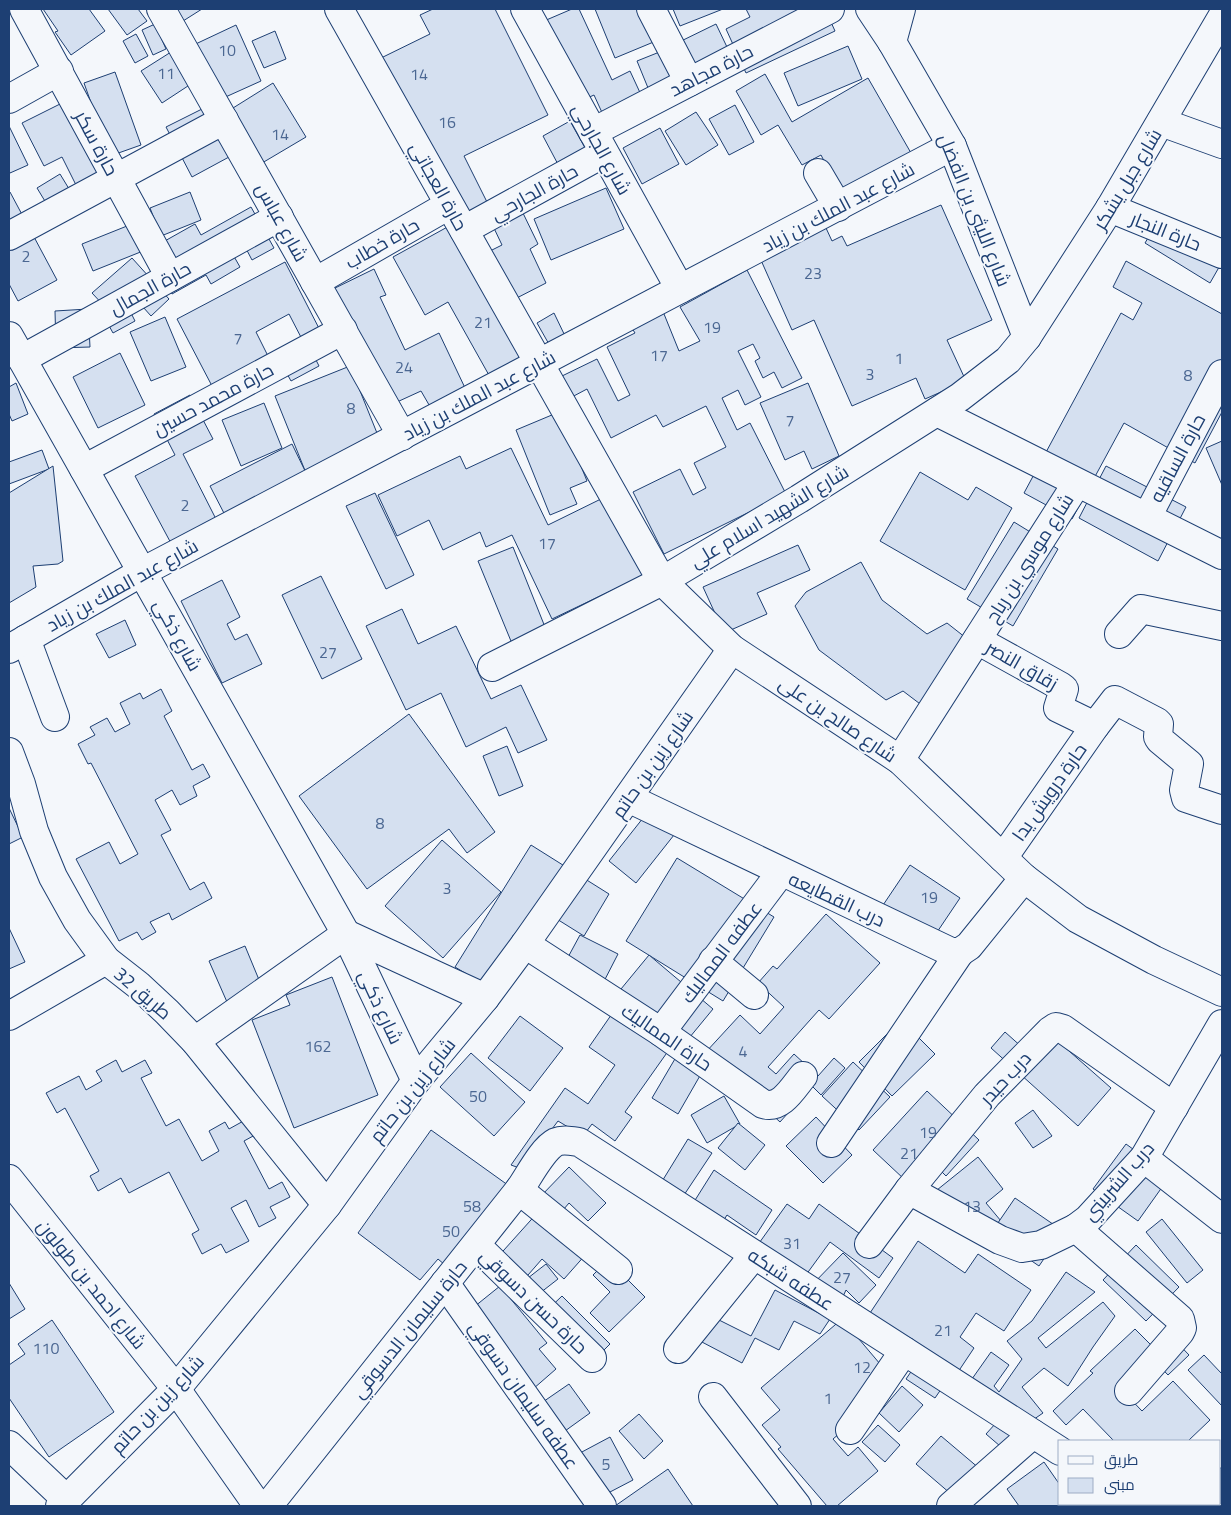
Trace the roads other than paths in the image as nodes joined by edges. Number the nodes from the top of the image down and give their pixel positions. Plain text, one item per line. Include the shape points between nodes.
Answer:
1 (24, 9) edge
2 (162, 9) edge
3 (339, 9) edge
4 (525, 9) edge
5 (651, 9) edge
6 (830, 9) edge
7 (870, 9) edge
8 (901, 9) edge
9 (1222, 17) edge
10 (892, 42) junction
11 (59, 71) junction
12 (689, 82) junction
13 (9, 99) edge
14 (224, 120) junction
15 (1161, 122) junction
16 (598, 143) junction
17 (1222, 144) edge
18 (952, 146) junction
19 (818, 173) dead end
20 (116, 178) junction
21 (450, 205) junction
22 (838, 207) junction
23 (1110, 208) junction
24 (279, 217) junction
25 (464, 230) junction
26 (9, 236) edge
27 (1222, 254) edge
28 (170, 277) junction
29 (315, 282) junction
30 (680, 290) junction
31 (343, 330) junction
32 (1027, 337) junction
33 (15, 347) edge
34 (538, 364) junction
35 (1222, 374) edge
36 (937, 412) junction
37 (402, 436) junction
38 (84, 469) junction
39 (1077, 482) junction
40 (1147, 516) junction
41 (1222, 555) edge
42 (142, 572) junction
43 (662, 581) junction
44 (1222, 626) edge
45 (1120, 634) dead end
46 (978, 640) junction
47 (18, 644) edge
48 (732, 649) junction
49 (492, 667) dead end
50 (55, 717) dead end
51 (1095, 726) junction
52 (9, 752) edge
53 (900, 760) junction
54 (628, 798) junction
55 (1222, 810) edge
56 (1003, 858) junction
57 (781, 872) junction
58 (1024, 878) junction
59 (346, 934) junction
60 (525, 944) junction
61 (960, 952) junction
62 (106, 960) junction
63 (713, 961) junction
64 (1222, 992) edge
65 (754, 995) dead end
66 (485, 998) junction
67 (9, 1016) edge
68 (1222, 1024) edge
69 (662, 1032) junction
70 (195, 1041) junction
71 (803, 1076) dead end
72 (416, 1081) junction
73 (1174, 1107) junction
74 (831, 1143) dead end
75 (546, 1150) joint
76 (1144, 1158) junction
77 (9, 1179) edge
78 (520, 1190) junction
79 (909, 1190) junction
80 (327, 1205) junction
81 (1222, 1219) edge
82 (1076, 1228) junction
83 (869, 1244) dead end
84 (476, 1245) junction
85 (754, 1255) junction
86 (618, 1270) dead end
87 (445, 1283) junction
88 (678, 1349) dead end
89 (904, 1351) junction
90 (592, 1358) dead end
91 (176, 1389) junction
92 (1129, 1391) dead end
93 (713, 1397) dead end
94 (850, 1430) dead end
95 (1033, 1434) junction
96 (9, 1445) edge
97 (1058, 1450) edge
98 (64, 1503) edge
99 (258, 1506) edge
100 (268, 1506) edge
101 (602, 1506) edge
102 (797, 1506) edge
103 (951, 1506) edge

1 - 11 street, حارة سكر
2 - 14 street, شارع عباس
3 - 21 street, حارة العجاتي
4 - 16 street, شارع الجارحي
5 - 12 street
6 - 12 street, حارة مجاهد
7 - 10 street, شارع الليثى بن الفضل
8 - 10 street
9 - 15 street, شارع جبل يشكر
10 - 18 street, شارع الليثى بن الفضل
11 - 13 street
11 - 20 street, حارة سكر
12 - 16 street, حارة مجاهد
14 - 20 street
14 - 24 street, شارع عباس
15 - 17 street
15 - 23 street, شارع جبل يشكر
16 - 25 street, حارة الجارحي
16 - 30 street, شارع الجارحي
18 - 22 street, شارع عبد الملك بن زياد
18 - 32 street, شارع الليثى بن الفضل
19 - 22 street
20 - 26 street
20 - 28 street, حارة سكر
21 - 25 street, حارة العجاتي
21 - 29 street, حارة خطاب
22 - 30 street, شارع عبد الملك بن زياد
23 - 27 street, حارة النجار
23 - 32 street, شارع جبل يشكر
24 - 28 street, حارة الجمال
24 - 29 street, شارع عباس
25 - 34 street, حارة العجاتي
28 - 33 street, حارة الجمال
29 - 31 street, شارع عباس
30 - 34 street, شارع عبد الملك بن زياد
31 - 37 street, شارع عباس
31 - 38 street, حارة محمد حسين
32 - 36 street, شارع الشهيد اسلام علي via 1008,360
33 - 38 street, شارع ذكي
34 - 37 street, شارع عبد الملك بن زياد
34 - 43 street, شارع صالح بن على
35 - 40 street, حارة الساقيه
36 - 39 street
36 - 43 street, شارع الشهيد اسلام علي
37 - 42 street, شارع عبد الملك بن زياد
38 - 42 street, شارع ذكي
39 - 40 street
39 - 46 street, شارع موسي بن رباح
40 - 41 street
42 - 47 street, شارع عبد الملك بن زياد
42 - 59 street, شارع ذكي
43 - 48 street, شارع صالح بن على
43 - 49 street, شارع الشهيد اسلام علي
44 - 45 street via 1140,609
46 - 51 street, زقاق النصر via 1060,686 1064,689 1058,708
46 - 53 street, شارع موسي بن رباح
47 - 50 street
48 - 53 street, شارع صالح بن على
48 - 54 street, شارع زين بن حاتم
51 - 55 street via 1114,700 1157,722 1160,724 1160,740 1189,764 1184,790 1186,798
51 - 56 street, حارة درويش يدا
52 - 62 street, طريق 32 via 34,832 53,877 77,920
53 - 56 street, شارع صالح بن على
54 - 57 street, درب القطايعه
54 - 60 street, شارع زين بن حاتم
56 - 58 street, شارع صالح بن على
57 - 61 street, درب القطايعه via 942,949
57 - 63 street, عطفه المماليك
58 - 61 street via 969,946
58 - 64 street, شارع صالح بن على via 1078,919
59 - 66 street, شارع ذكي
59 - 70 street
59 - 72 street, شارع ذكي
60 - 66 street, شارع زين بن حاتم
60 - 69 street, حارة المماليك
61 - 74 street
62 - 67 street
62 - 70 street, طريق 32 via 144,990
63 - 65 street
63 - 69 street, عطفه المماليك
66 - 72 street, شارع زين بن حاتم
68 - 73 street, درب الشربيني
69 - 71 street, حارة المماليك via 770,1106 777,1105
70 - 80 street, طريق 32
72 - 80 street, شارع زين بن حاتم
73 - 76 street, درب الشربيني
73 - 79 street, درب حيدر via 1056,1027 987,1095
75 - 78 street, حارة سليمان الدسوقي
75 - 85 street, عطفه شبكه via 556,1142 579,1142
76 - 81 street
76 - 82 street, درب الشربيني
77 - 91 street, شارع احمد بن طولون
78 - 84 street, حارة سليمان الدسوقي
78 - 86 street
79 - 82 street, درب الشربيني via 1000,1240 1022,1248 1041,1245
79 - 83 street, درب حيدر
80 - 91 street, شارع زين بن حاتم
82 - 92 street via 1180,1319 1180,1332
84 - 87 street, حارة سليمان الدسوقي
84 - 90 street, حارة حسن دسوقي
85 - 88 street
85 - 89 street, عطفه شبكه
87 - 100 street, حارة سليمان الدسوقي
87 - 101 street, عطفه سليمان دسوقي
89 - 94 street
89 - 95 street, عطفه شبكه
91 - 98 street, شارع زين بن حاتم
91 - 99 street, شارع احمد بن طولون
93 - 102 street
95 - 97 street, عطفه شبكه
95 - 103 street
96 - 98 street

